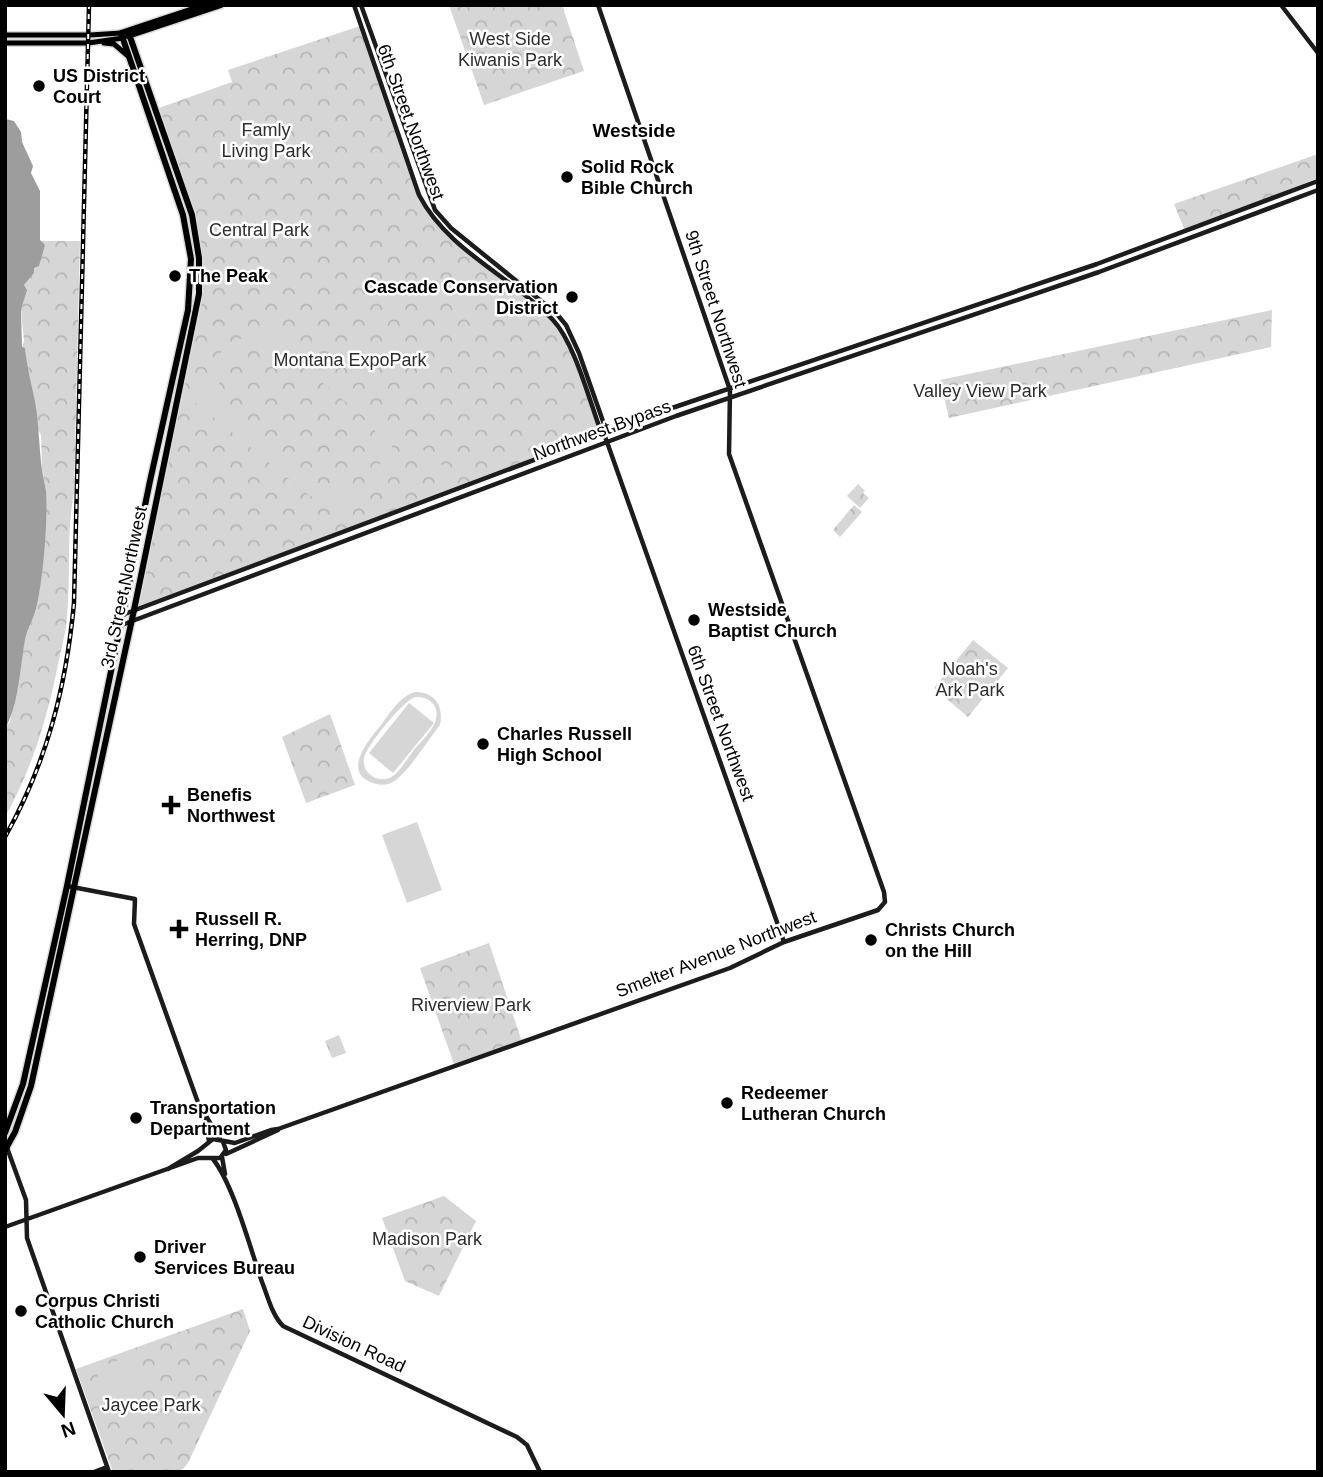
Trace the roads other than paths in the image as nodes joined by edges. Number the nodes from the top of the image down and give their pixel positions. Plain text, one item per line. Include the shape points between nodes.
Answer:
1 (205, 5) edge
2 (221, 5) edge
3 (354, 5) edge
4 (360, 5) edge
5 (598, 5) edge
6 (1281, 5) edge
7 (125, 34) junction
8 (6, 35) edge
9 (6, 43) edge
10 (97, 43) junction
11 (1318, 53) edge
12 (130, 57) junction
13 (1318, 181) edge
14 (1318, 190) edge
15 (730, 390) junction
16 (731, 398) junction
17 (604, 434) junction
18 (607, 442) junction
19 (134, 610) junction
20 (122, 615) junction
21 (131, 622) junction
22 (119, 626) junction
23 (91, 788) junction
24 (71, 887) junction
25 (885, 902) joint
26 (784, 942) junction
27 (200, 1106) junction
28 (278, 1129) junction
29 (5, 1133) edge
30 (222, 1141) junction
31 (207, 1143) junction
32 (6, 1147) edge
33 (223, 1156) junction
34 (211, 1158) junction
35 (167, 1169) junction
36 (225, 1179) junction
37 (28, 1218) junction
38 (5, 1227) edge
39 (108, 1469) edge
40 (94, 1472) edge
41 (540, 1472) edge

1 - 7 highway
2 - 7 highway
3 - 17 street, 6th Street Northwest via 427,210 463,247 553,320 568,344
4 - 17 street, 6th Street Northwest via 435,211 566,325 606,427
5 - 15 street, 9th Street Northwest
6 - 11 street
7 - 8 main road
7 - 10 main road
7 - 12 highway, 3rd Street Northwest
7 - 19 highway, 3rd Street Northwest via 192,215 200,270 197,312
9 - 10 main road
10 - 12 main road via 114,44
12 - 20 highway, 3rd Street Northwest via 183,215 191,277 188,310
13 - 15 street, Northwest Bypass via 1097,264
14 - 16 street, Northwest Bypass via 1099,272
15 - 16 street, 9th Street Northwest
15 - 17 street, Northwest Bypass
16 - 18 street, Northwest Bypass
16 - 25 street, 9th Street Northwest via 729,454
17 - 18 street, 6th Street Northwest
17 - 19 street, Northwest Bypass
18 - 21 street, Northwest Bypass
18 - 26 street, 6th Street Northwest
19 - 20 street, Northwest Bypass
19 - 21 highway, 3rd Street Northwest
20 - 22 highway, 3rd Street Northwest
21 - 22 street, Northwest Bypass
21 - 23 highway, 3rd Street Northwest
22 - 23 highway, 3rd Street Northwest
23 - 24 highway, 3rd Street Northwest
24 - 27 street via 135,899 134,924
24 - 29 highway, 3rd Street Northwest via 23,1084
24 - 32 highway, 3rd Street Northwest via 31,1084
25 - 26 street, Smelter Avenue Northwest via 878,910
26 - 28 street, Smelter Avenue Northwest via 730,968
27 - 30 street
27 - 31 street
28 - 30 street, Smelter Avenue Northwest via 235,1143
28 - 33 street, Smelter Avenue Northwest
30 - 31 street
30 - 33 street via 226,1148
31 - 34 street via 206,1153
31 - 35 street
32 - 37 street
33 - 34 street
33 - 36 street, Division Road
34 - 35 street
34 - 36 street, Division Road
35 - 37 street
36 - 41 street, Division Road via 278,1321 517,1437 527,1445
37 - 38 street
37 - 39 street via 27,1238
39 - 40 street

